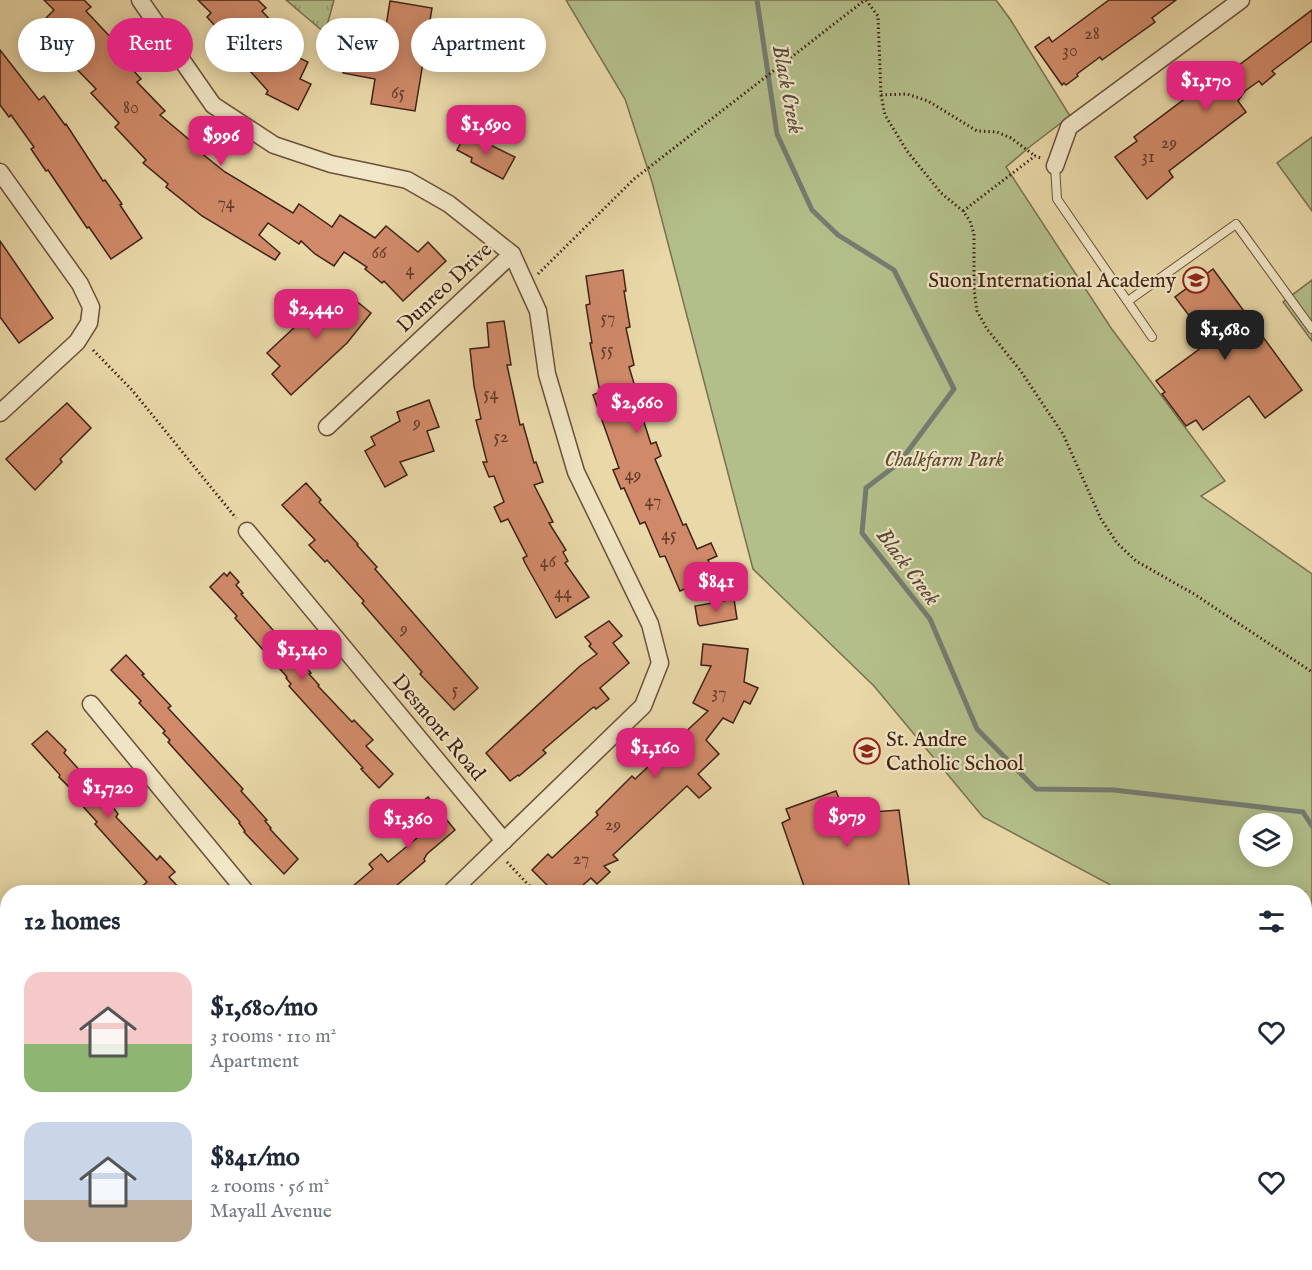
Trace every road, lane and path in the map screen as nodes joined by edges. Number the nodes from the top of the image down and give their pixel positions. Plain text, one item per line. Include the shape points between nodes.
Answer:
1 (140, 0) edge
2 (866, 0) edge
3 (1241, 0) edge
4 (881, 95) junction
5 (1035, 156) junction
6 (1055, 166) junction
7 (0, 172) edge
8 (963, 211) junction
9 (512, 254) junction
10 (527, 286) junction
11 (1128, 301) junction
12 (89, 323) junction
13 (1312, 329) edge
14 (1152, 337) dead end
15 (0, 413) edge
16 (327, 427) dead end
17 (247, 531) joint
18 (1312, 672) edge
19 (91, 704) dead end
20 (500, 845) junction
21 (240, 885) edge
22 (459, 885) edge
23 (530, 885) edge

1 - 9 street via 213,105 274,145 331,164 406,180 449,204
2 - 4 path via 878,16
2 - 10 path via 634,179
3 - 6 street via 1070,128
4 - 5 path via 907,94 928,100 977,132 997,132
4 - 8 path via 885,115 907,151 941,193
5 - 6 path
5 - 8 path
6 - 11 lane via 1058,199
7 - 12 street via 80,284 91,307
8 - 18 path via 974,234 977,311 1063,434 1101,519 1117,543 1136,561 1194,594
9 - 10 street
9 - 16 street, Dunreo Drive
10 - 20 street via 538,311 547,374 576,472 650,624 660,663 643,706
11 - 13 lane via 1236,224
11 - 14 lane
12 - 15 street via 77,342
12 - 17 path via 93,351 132,390
17 - 20 street, Desmont Road
19 - 21 street
20 - 22 street
20 - 23 path

